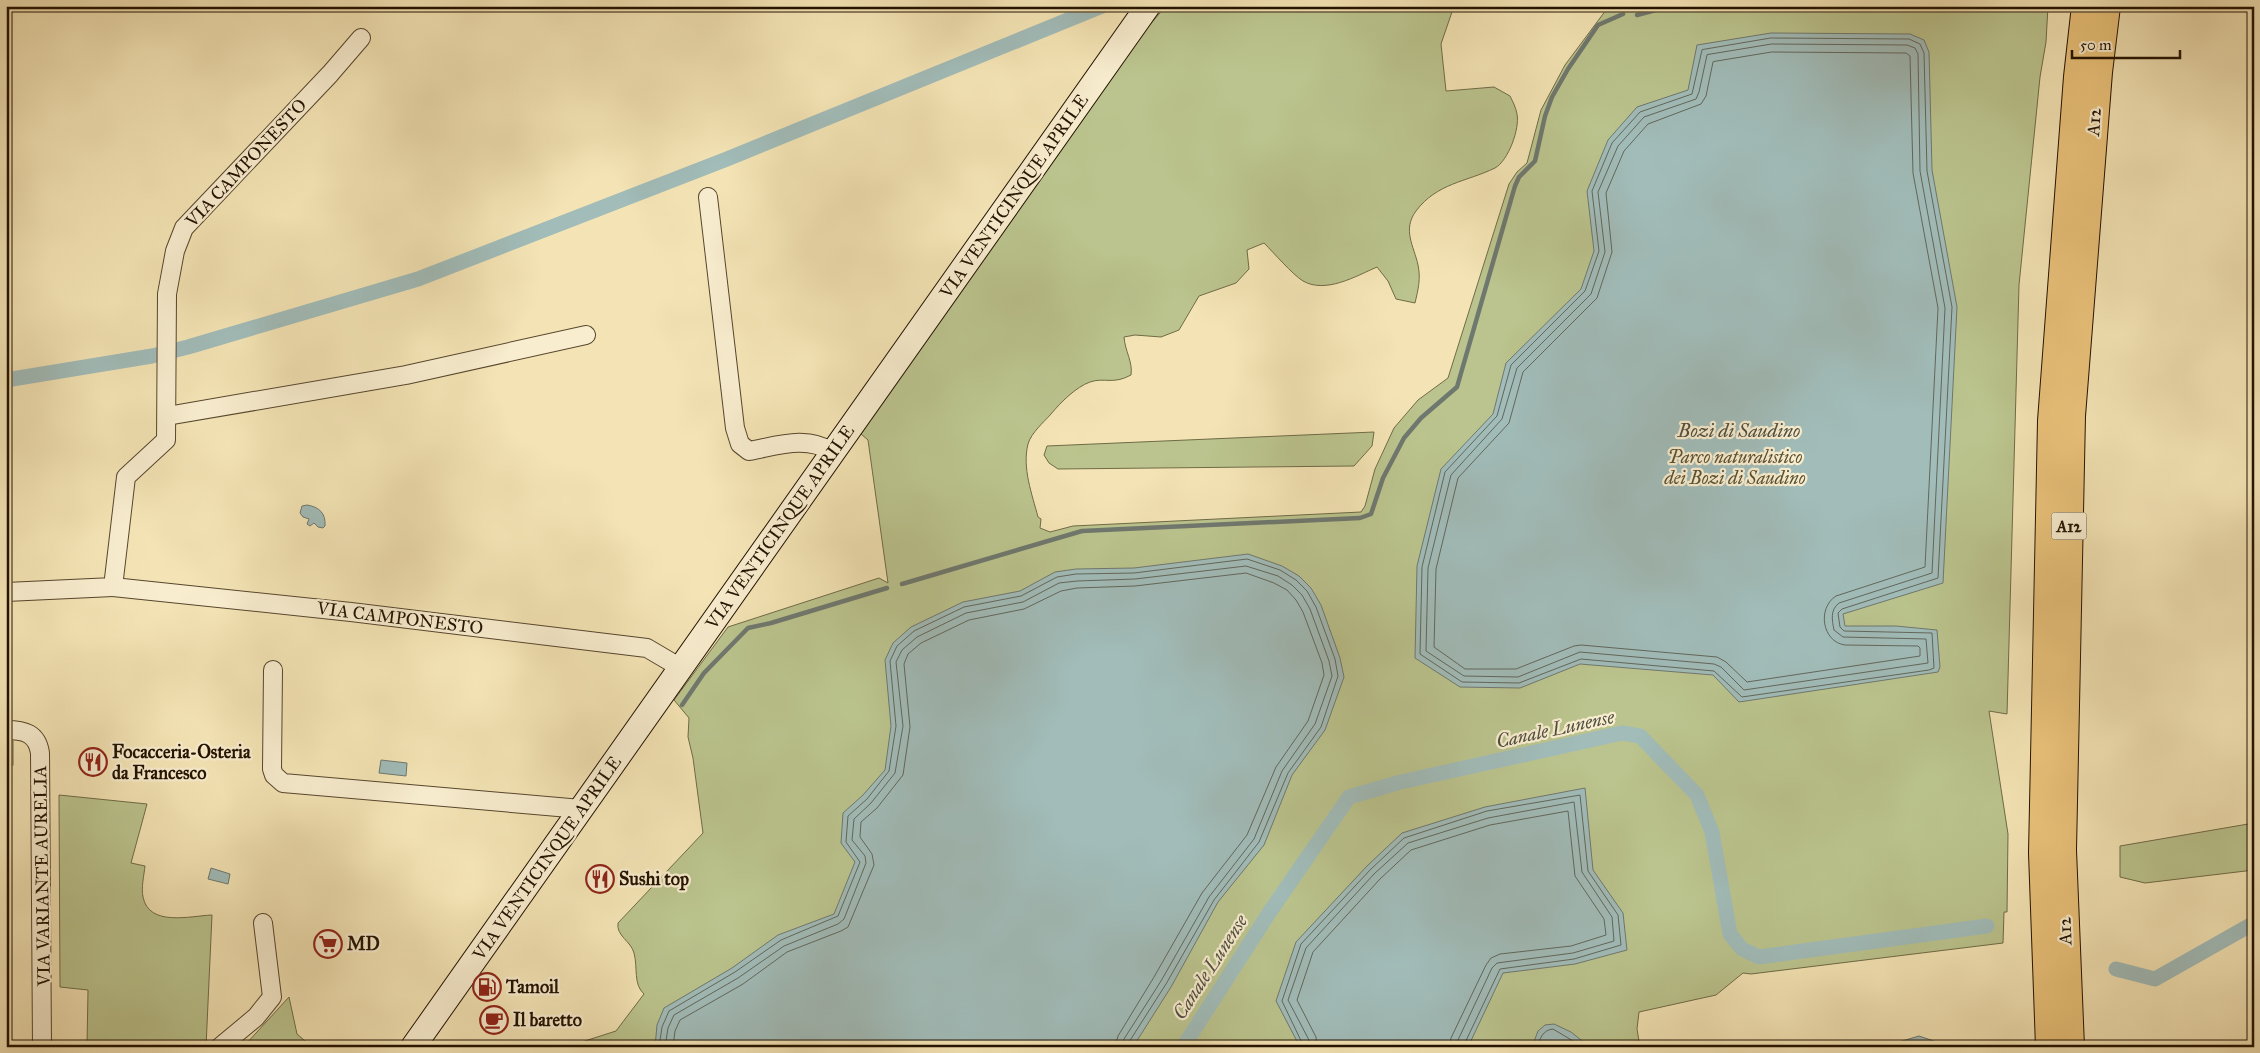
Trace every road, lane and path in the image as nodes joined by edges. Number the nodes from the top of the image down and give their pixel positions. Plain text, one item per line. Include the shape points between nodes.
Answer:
1 (1148, 6) edge
2 (2086, 6) edge
3 (2106, 6) edge
4 (361, 38) dead end
5 (708, 196) dead end
6 (586, 335) dead end
7 (167, 416) junction
8 (832, 452) junction
9 (113, 587) junction
10 (6, 592) edge
11 (681, 668) junction
12 (273, 670) dead end
13 (6, 730) edge
14 (581, 810) junction
15 (263, 923) dead end
16 (42, 1047) edge
17 (220, 1047) edge
18 (412, 1047) edge
19 (2050, 1047) edge
20 (2070, 1047) edge

1 - 8 main road, VIA VENTICINQUE APRILE
2 - 19 highway, A12 / A12 via 2052,421 2042,853
3 - 20 highway, A12 / A12 via 2098,72 2072,416 2062,850
4 - 7 street, VIA CAMPONESTO via 184,228 175,251 167,294
5 - 8 street via 734,419 740,444 749,451 798,442 822,445
6 - 7 street via 406,376
7 - 9 street, VIA CAMPONESTO via 166,440 126,477
8 - 11 main road, VIA VENTICINQUE APRILE
9 - 10 street, VIA CAMPONESTO
9 - 11 street, VIA CAMPONESTO via 647,648
11 - 14 main road, VIA VENTICINQUE APRILE
12 - 14 street via 272,769 283,783
13 - 16 street, VIA VARIANTE AURELIA via 30,733 40,752
14 - 18 main road, VIA VENTICINQUE APRILE
15 - 17 street via 272,997 256,1017

